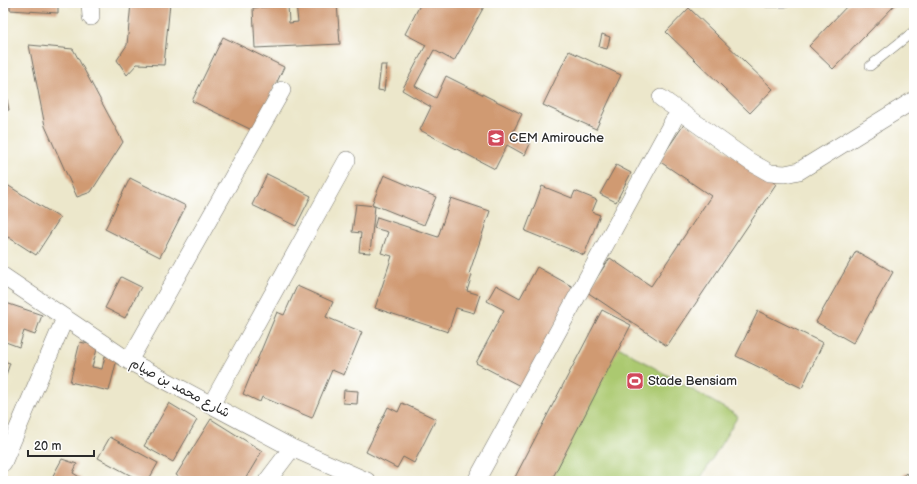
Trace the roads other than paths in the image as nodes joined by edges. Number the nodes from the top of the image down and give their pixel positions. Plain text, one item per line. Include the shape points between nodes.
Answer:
1 (768, 3) edge
2 (784, 3) edge
3 (914, 31) edge
4 (870, 66) dead end
5 (282, 90) dead end
6 (661, 98) dead end
7 (914, 100) edge
8 (673, 121) dead end
9 (347, 160) dead end
10 (3, 276) edge
11 (65, 318) junction
12 (129, 361) junction
13 (211, 405) junction
14 (292, 448) junction
15 (3, 463) edge
16 (267, 481) edge
17 (367, 481) edge
18 (476, 481) edge

1 - 2 lane
3 - 4 lane
5 - 12 street
6 - 7 street via 749,161 770,173 785,174 798,171
8 - 18 street
9 - 13 street
10 - 11 street, شارع محمد بن صيام
11 - 12 street, شارع محمد بن صيام
11 - 15 street
12 - 13 street, شارع محمد بن صيام
13 - 14 street, شارع محمد بن صيام
14 - 16 street
14 - 17 street, شارع محمد بن صيام

